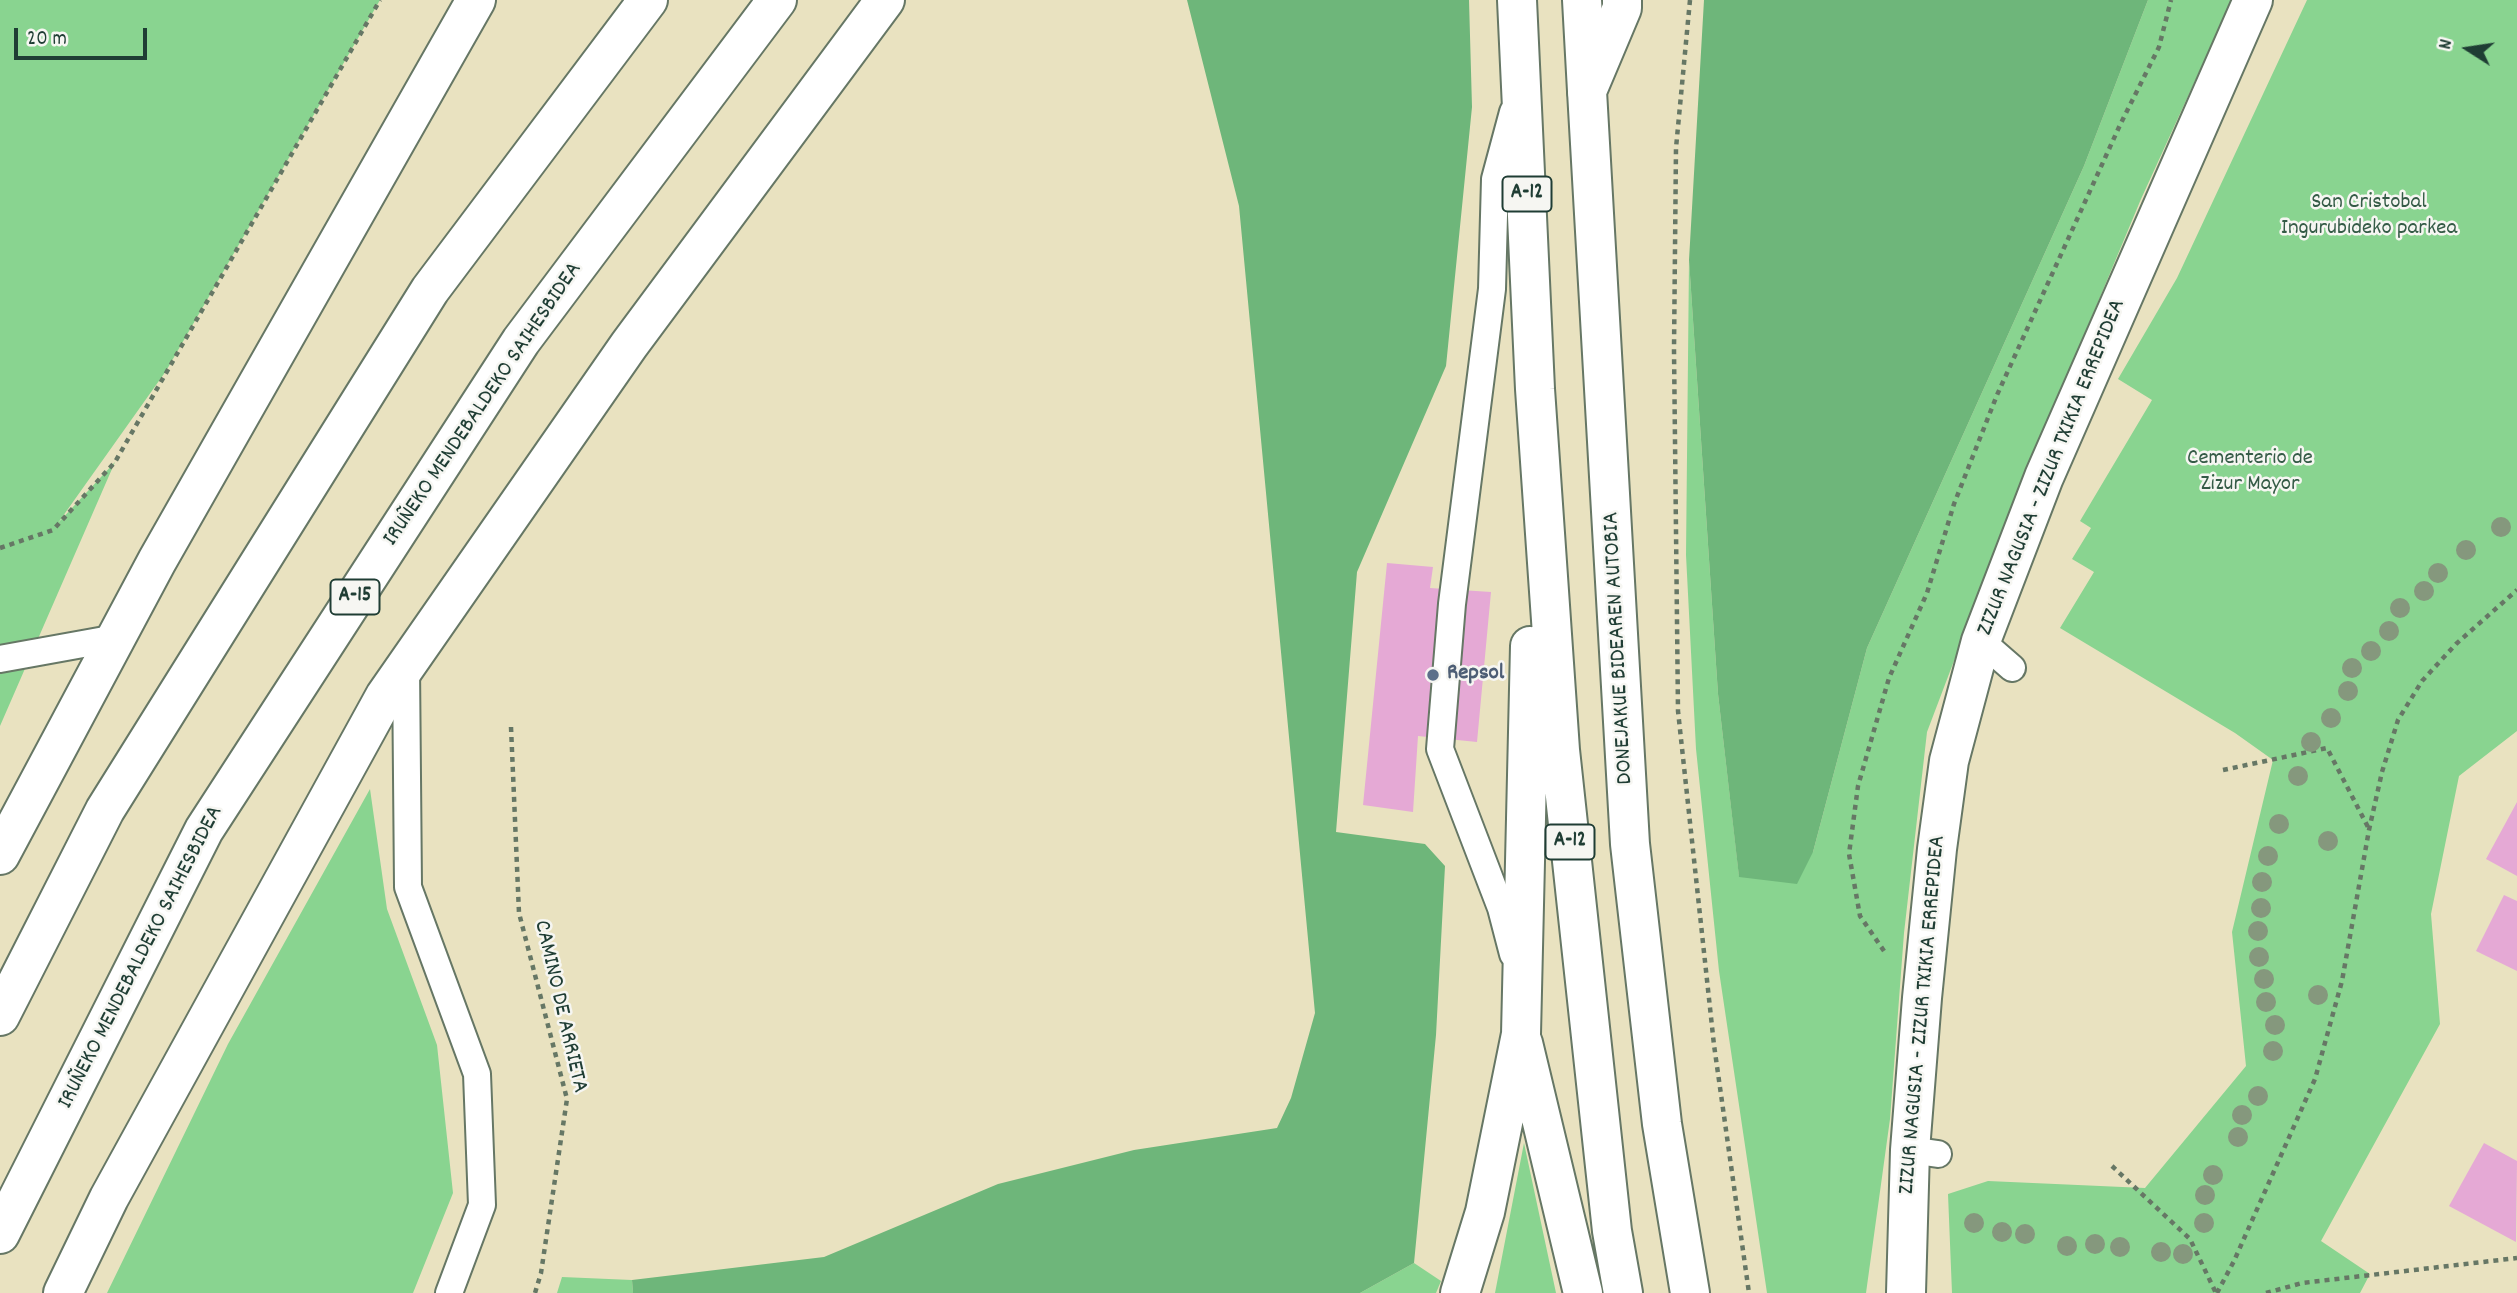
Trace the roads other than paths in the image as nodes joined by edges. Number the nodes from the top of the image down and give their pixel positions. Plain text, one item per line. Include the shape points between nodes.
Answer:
1 (476, 0) edge
2 (648, 0) edge
3 (777, 0) edge
4 (885, 0) edge
5 (1517, 0) edge
6 (1582, 0) edge
7 (2253, 0) edge
8 (1623, 3) edge
9 (1522, 79) junction
10 (1587, 91) junction
11 (1535, 389) junction
12 (116, 638) junction
13 (1981, 641) junction
14 (0, 659) edge
15 (406, 666) junction
16 (2012, 668) dead end
17 (0, 855) edge
18 (1522, 986) junction
19 (0, 1016) edge
20 (1521, 1034) junction
21 (0, 1234) edge
22 (63, 1293) edge
23 (449, 1293) edge
24 (1460, 1293) edge
25 (1583, 1293) edge
26 (1623, 1293) edge
27 (1690, 1293) edge
28 (1906, 1293) edge

1 - 12 main road
2 - 19 main road via 430,290 105,810
3 - 21 main road, IRUÑEKO MENDEBALDEKO SAIHESBIDEA / A-15 via 521,341 204,830
4 - 15 main road via 629,345
5 - 9 main road, A-12
6 - 10 main road, DONEJAKUE BIDEAREN AUTOBIA
7 - 13 main road, ZIZUR NAGUSIA - ZIZUR TXIKIA ERREPIDEA via 2044,477
8 - 10 main road
9 - 11 main road, A-12
9 - 18 lane via 1495,179 1492,289 1452,604 1440,749 1500,908
10 - 27 main road, DONEJAKUE BIDEAREN AUTOBIA via 1630,844 1662,1124
11 - 18 main road
11 - 26 main road, A-12 via 1560,750 1612,1231
12 - 14 lane
12 - 17 main road
13 - 16 lane
13 - 28 main road, ZIZUR NAGUSIA - ZIZUR TXIKIA ERREPIDEA via 1949,761 1937,849 1922,998 1924,1152
15 - 22 main road via 385,696 129,1161
15 - 23 lane via 408,887 477,1074 482,1205
18 - 20 main road
20 - 24 main road via 1485,1212
20 - 25 main road

